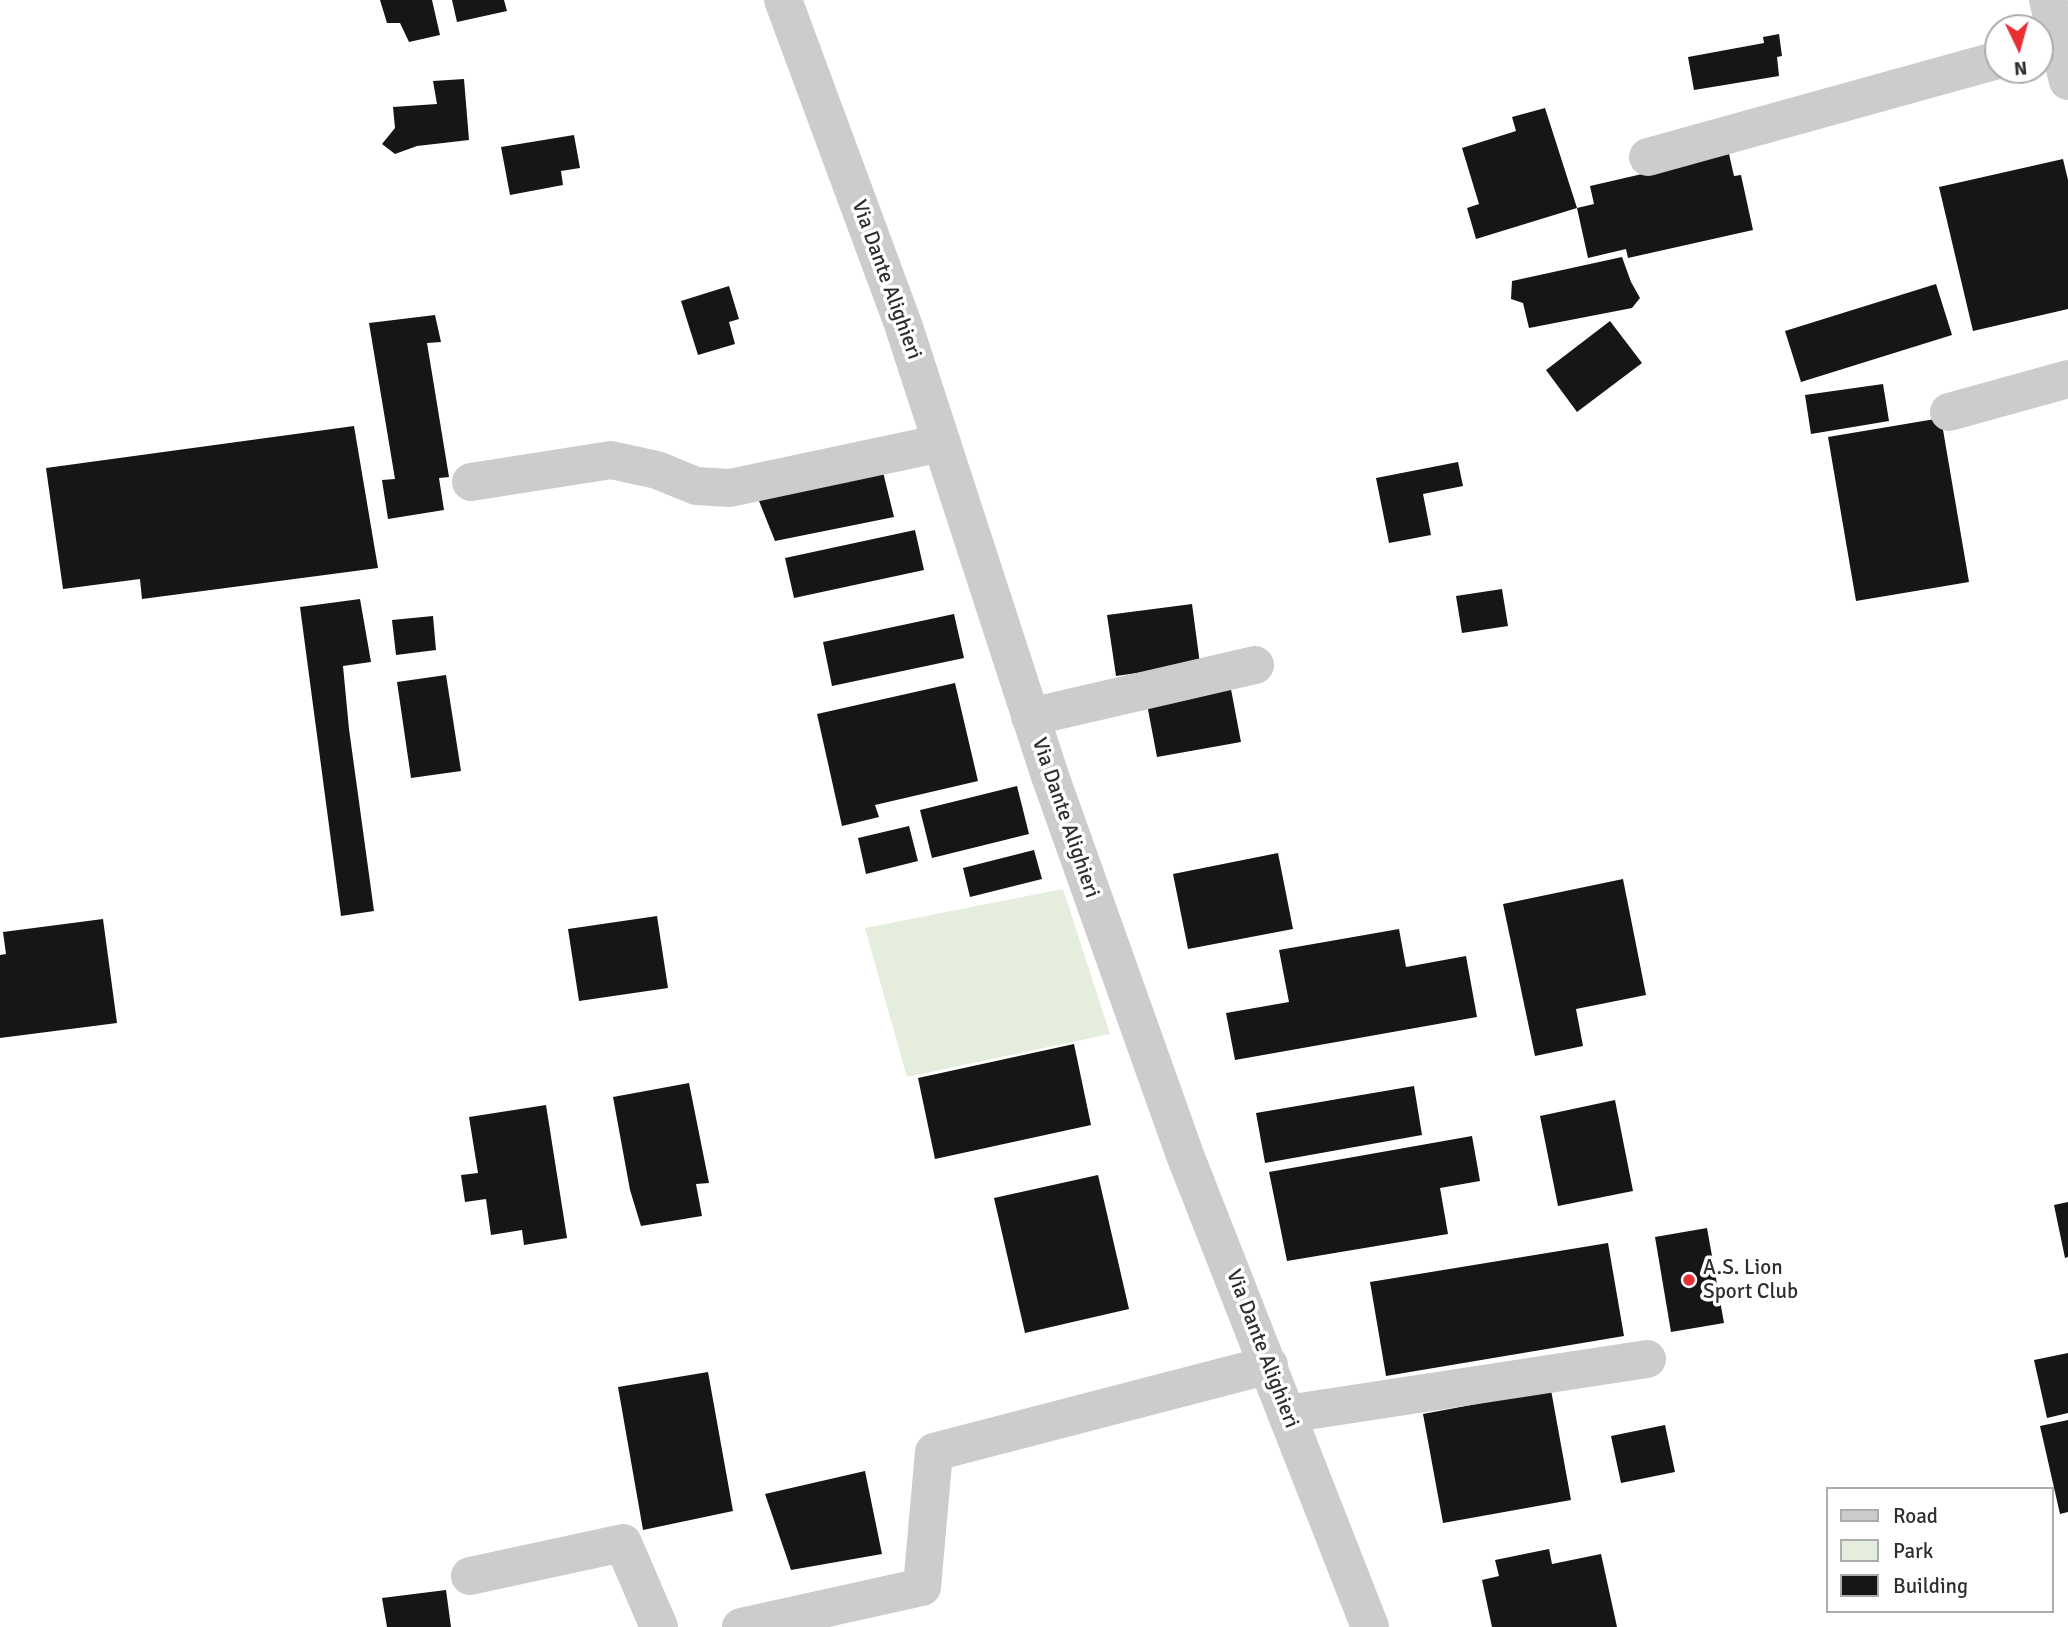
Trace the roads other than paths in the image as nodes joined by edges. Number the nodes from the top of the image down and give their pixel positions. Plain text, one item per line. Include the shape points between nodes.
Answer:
1 (783, 0) edge
2 (2054, 55) edge
3 (1984, 64) edge
4 (2068, 81) edge
5 (1648, 157) dead end
6 (2068, 379) edge
7 (1949, 412) dead end
8 (942, 443) junction
9 (471, 482) dead end
10 (1255, 665) dead end
11 (1030, 717) junction
12 (1647, 1359) dead end
13 (1269, 1365) junction
14 (1287, 1414) junction
15 (470, 1576) dead end
16 (659, 1627) edge
17 (741, 1627) edge
18 (1370, 1627) edge

1 - 8 street, Via Dante Alighieri
2 - 4 street
3 - 5 street
6 - 7 street
8 - 9 street via 730,488 696,486 657,470 611,460
8 - 11 street, Via Dante Alighieri
10 - 11 street
11 - 13 street, Via Dante Alighieri via 1185,1155
12 - 14 street
13 - 14 street, Via Dante Alighieri
13 - 17 street via 934,1452 922,1587
14 - 18 street, Via Dante Alighieri
15 - 16 street via 623,1543

